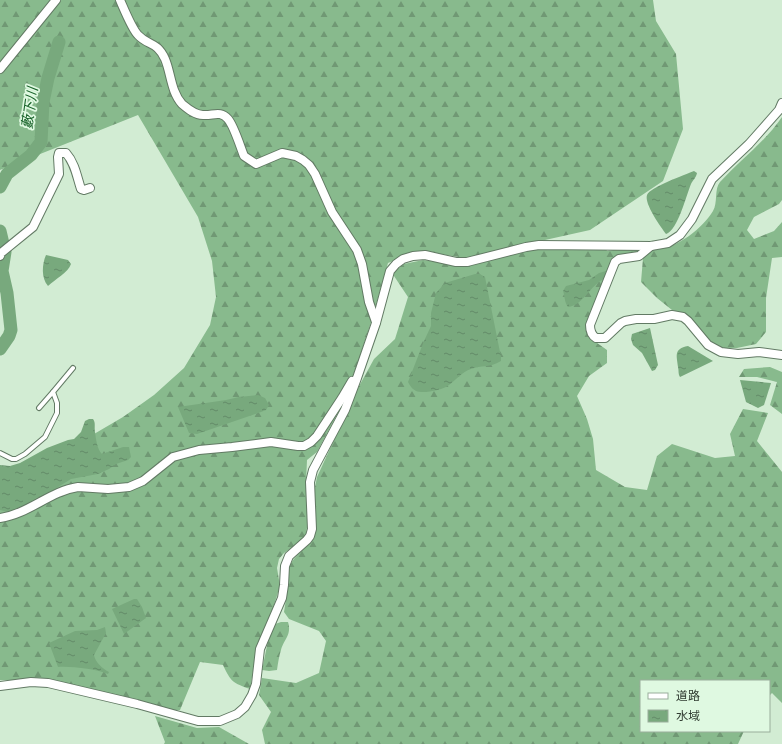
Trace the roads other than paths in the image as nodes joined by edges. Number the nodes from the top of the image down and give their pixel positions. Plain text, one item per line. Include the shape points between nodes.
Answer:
1 (56, 0) edge
2 (120, 0) edge
3 (0, 69) edge
4 (782, 103) edge
5 (90, 188) dead end
6 (651, 246) junction
7 (3, 252) edge
8 (376, 323) junction
9 (782, 355) edge
10 (74, 368) dead end
11 (357, 378) junction
12 (53, 392) junction
13 (39, 408) dead end
14 (0, 453) edge
15 (0, 518) edge
16 (0, 686) edge

1 - 3 street
2 - 8 street via 138,35 162,52 175,94 188,109 205,116 219,113 229,120 244,156 256,164 282,153 296,156 309,166 332,212 357,250
4 - 6 street via 779,110 749,144 712,179 692,219 680,234 668,243
5 - 7 street via 81,189 69,156 60,153 59,174 33,227
6 - 8 street via 539,245 467,262 413,256 403,259 390,271
6 - 9 street via 639,256 615,262 590,325 593,336 605,338 621,323 630,320 672,315 683,317 708,345 721,352
8 - 11 street
10 - 12 lane
11 - 15 street via 351,382 317,436 304,446 271,442 178,455 167,460 135,485 122,489 71,488 28,509
11 - 16 street via 345,410 313,470 310,482 310,536 289,556 285,566 282,598 260,649 256,684 241,711 220,721 198,721 48,683 31,682
12 - 13 lane
12 - 14 lane via 57,413 45,438 16,459

